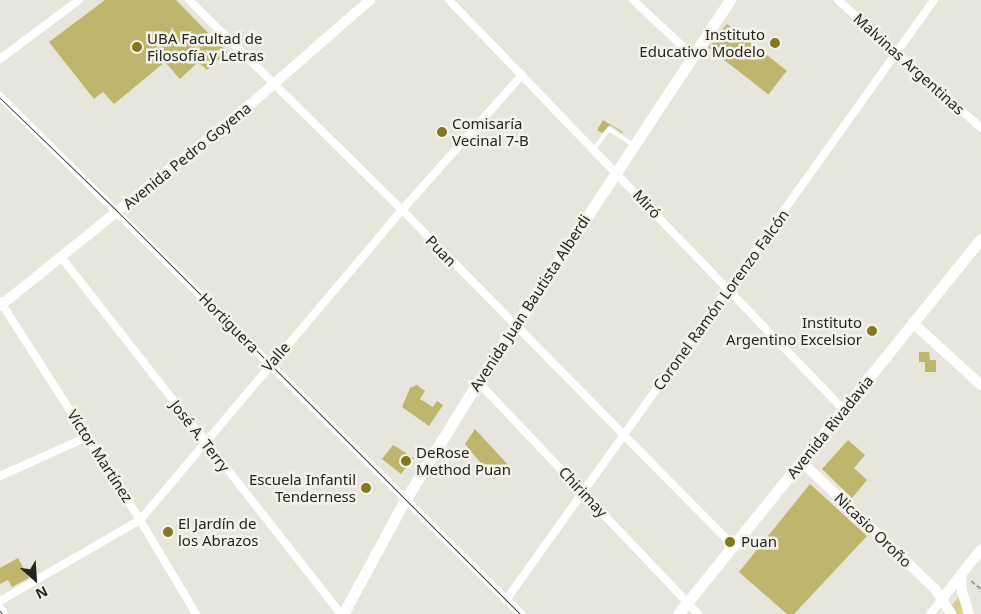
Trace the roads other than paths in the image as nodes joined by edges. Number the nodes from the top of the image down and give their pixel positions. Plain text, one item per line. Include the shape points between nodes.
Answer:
1 (79, 0) edge
2 (189, 0) edge
3 (370, 0) edge
4 (448, 0) edge
5 (633, 0) edge
6 (730, 0) edge
7 (838, 0) edge
8 (934, 0) edge
9 (896, 53) junction
10 (693, 56) junction
11 (0, 59) edge
12 (522, 75) junction
13 (272, 86) junction
14 (0, 96) edge
15 (981, 128) edge
16 (635, 145) junction
17 (594, 149) junction
18 (617, 172) junction
19 (402, 210) junction
20 (119, 211) junction
21 (981, 239) edge
22 (61, 257) junction
23 (728, 291) junction
24 (1, 304) edge
25 (913, 323) junction
26 (515, 327) junction
27 (270, 364) junction
28 (478, 382) junction
29 (981, 385) edge
30 (844, 410) junction
31 (623, 436) junction
32 (87, 437) junction
33 (204, 441) junction
34 (802, 462) junction
35 (0, 476) edge
36 (583, 492) junction
37 (405, 500) junction
38 (140, 520) junction
39 (733, 546) junction
40 (981, 550) edge
41 (962, 574) junction
42 (942, 599) junction
43 (506, 600) junction
44 (0, 601) edge
45 (686, 603) junction
46 (0, 610) edge
47 (3, 614) edge
48 (196, 614) edge
49 (342, 614) edge
50 (521, 614) edge
51 (678, 614) edge
52 (698, 614) edge
53 (930, 614) edge
54 (951, 614) edge
55 (969, 614) edge

1 - 11 street
2 - 13 street, Puan
3 - 13 main road, Avenida Pedro Goyena
4 - 12 street, Miró
5 - 10 street
6 - 10 main road, Avenida Juan Bautista Alberdi
7 - 9 street, Malvinas Argentinas
8 - 9 street, Coronel Ramón Lorenzo Falcón
9 - 15 street, Malvinas Argentinas
9 - 23 street, Coronel Ramón Lorenzo Falcón
10 - 16 main road, Avenida Juan Bautista Alberdi
12 - 17 street, Miró
12 - 19 street, Valle
13 - 19 street, Puan
13 - 20 main road, Avenida Pedro Goyena
14 - 20 street, Hortiguera
16 - 17 lane via 609,129
16 - 18 main road, Avenida Juan Bautista Alberdi
17 - 18 street, Miró
18 - 23 street, Miró
18 - 26 main road, Avenida Juan Bautista Alberdi
19 - 26 street, Puan
19 - 27 street, Valle
20 - 22 main road, Avenida Pedro Goyena
20 - 27 street, Hortiguera
21 - 25 main road, Avenida Rivadavia
22 - 24 main road, Avenida Pedro Goyena
22 - 33 street, José A. Terry
23 - 30 street, Miró
23 - 31 street, Coronel Ramón Lorenzo Falcón
24 - 32 street, Víctor Martínez
25 - 29 main road
25 - 30 main road, Avenida Rivadavia
26 - 28 main road, Avenida Juan Bautista Alberdi
26 - 31 street, Puan
27 - 33 street, Valle
27 - 37 street, Hortiguera
28 - 36 street, Chirimay
28 - 37 main road, Avenida Juan Bautista Alberdi
30 - 34 main road, Avenida Rivadavia
31 - 36 street, Coronel Ramón Lorenzo Falcón
31 - 39 street, Puan
32 - 35 street
32 - 38 street, Víctor Martínez
33 - 38 street, Valle
33 - 49 street, José A. Terry
34 - 39 main road, Avenida Rivadavia
34 - 42 main road, Nicasio Oroño
36 - 43 street, Coronel Ramón Lorenzo Falcón
36 - 45 street, Chirimay
37 - 43 street, Hortiguera
37 - 49 main road, Avenida Juan Bautista Alberdi
38 - 44 street, Valle
38 - 48 street, Víctor Martínez
39 - 45 main road, Avenida Rivadavia
40 - 41 main road
41 - 42 main road
41 - 55 main road via 962,591
42 - 53 street
42 - 54 main road, Nicasio Oroño
43 - 50 street, Hortiguera
45 - 51 main road, Avenida Rivadavia
45 - 52 street, Chirimay
46 - 47 main road

